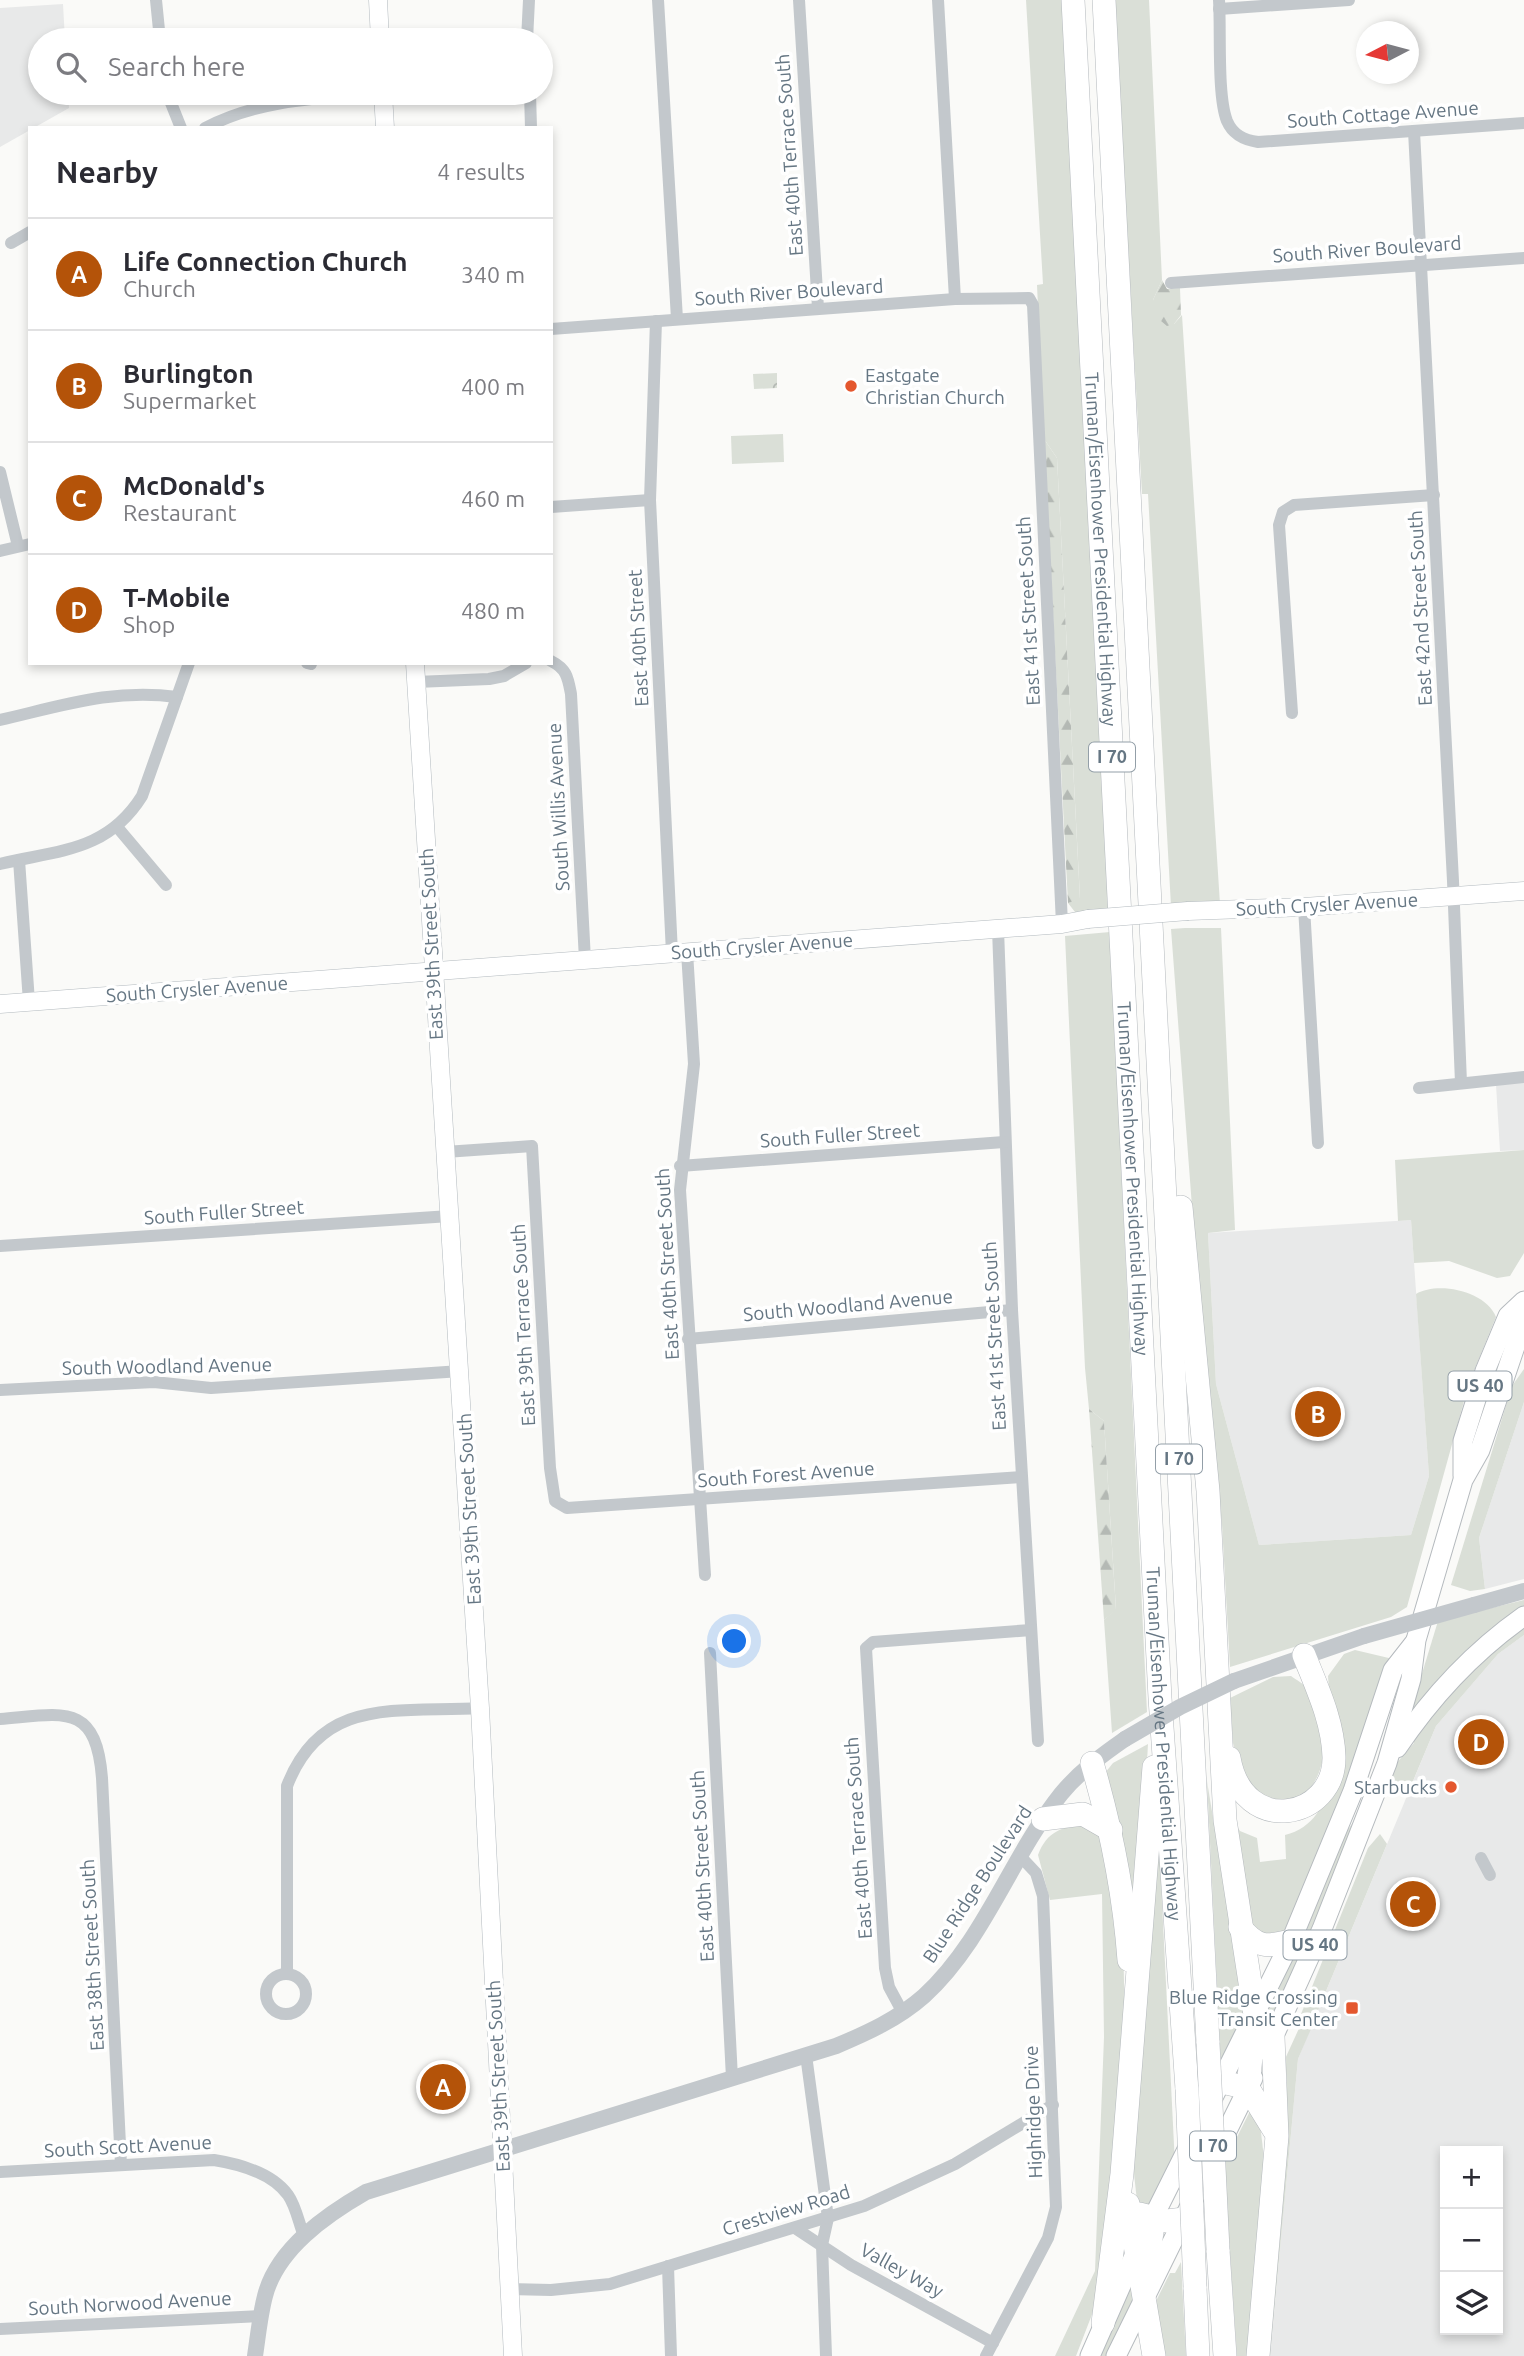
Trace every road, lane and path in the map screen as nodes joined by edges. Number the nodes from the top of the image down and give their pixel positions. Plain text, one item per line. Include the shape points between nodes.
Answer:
1 (156, 0) edge
2 (378, 0) edge
3 (529, 0) edge
4 (658, 0) edge
5 (799, 0) edge
6 (937, 0) edge
7 (1073, 0) edge
8 (1104, 0) edge
9 (1349, 0) edge
10 (1219, 4) edge
11 (159, 28) edge
12 (379, 28) edge
13 (528, 28) edge
14 (172, 105) edge
15 (266, 105) edge
16 (383, 105) edge
17 (530, 105) edge
18 (1524, 123) edge
19 (180, 126) edge
20 (210, 126) edge
21 (385, 126) edge
22 (531, 126) edge
23 (1414, 131) junction
24 (28, 233) edge
25 (11, 243) dead end
26 (1524, 258) edge
27 (1420, 265) junction
28 (1171, 283) dead end
29 (1029, 298) joint
30 (955, 299) junction
31 (818, 308) junction
32 (677, 319) junction
33 (656, 321) junction
34 (553, 328) edge
35 (0, 472) edge
36 (1434, 495) junction
37 (650, 500) junction
38 (553, 507) edge
39 (24, 545) edge
40 (0, 551) edge
41 (553, 662) edge
42 (187, 665) edge
43 (415, 665) edge
44 (522, 665) edge
45 (416, 682) junction
46 (177, 697) junction
47 (1292, 713) dead end
48 (0, 720) edge
49 (118, 828) junction
50 (19, 860) junction
51 (0, 864) edge
52 (166, 885) dead end
53 (1524, 891) edge
54 (1454, 896) junction
55 (1304, 906) junction
56 (1062, 924) junction
57 (998, 929) junction
58 (680, 952) junction
59 (585, 960) junction
60 (1155, 966) junction
61 (432, 971) junction
62 (29, 1002) junction
63 (0, 1004) edge
64 (1524, 1077) edge
65 (1461, 1083) junction
66 (1419, 1088) dead end
67 (1004, 1142) junction
68 (1318, 1143) dead end
69 (445, 1152) junction
70 (680, 1166) junction
71 (450, 1216) junction
72 (0, 1246) edge
73 (1524, 1301) edge
74 (1524, 1308) edge
75 (1012, 1310) junction
76 (688, 1339) junction
77 (461, 1371) junction
78 (0, 1390) edge
79 (1021, 1477) junction
80 (1463, 1480) junction
81 (700, 1500) junction
82 (555, 1501) joint
83 (705, 1575) dead end
84 (1524, 1591) edge
85 (1524, 1616) edge
86 (1031, 1630) junction
87 (1416, 1640) junction
88 (710, 1653) dead end
89 (1304, 1655) junction
90 (1160, 1698) junction
91 (481, 1708) junction
92 (1222, 1716) junction
93 (0, 1718) edge
94 (1038, 1741) dead end
95 (1092, 1763) junction
96 (1387, 1763) junction
97 (1363, 1795) junction
98 (1043, 1819) junction
99 (1111, 1830) junction
100 (1021, 1857) junction
101 (1488, 1860) dead end
102 (1490, 1875) dead end
103 (1240, 1927) junction
104 (1291, 1941) junction
105 (286, 1973) dead end
106 (1133, 2008) junction
107 (903, 2013) junction
108 (1255, 2015) junction
109 (1273, 2038) junction
110 (806, 2055) junction
111 (732, 2078) junction
112 (1222, 2082) junction
113 (1248, 2088) junction
114 (1053, 2105) junction
115 (1277, 2136) junction
116 (501, 2150) junction
117 (121, 2165) junction
118 (0, 2172) edge
119 (1122, 2174) junction
120 (1127, 2202) junction
121 (828, 2218) junction
122 (1154, 2219) junction
123 (1184, 2219) junction
124 (795, 2228) junction
125 (304, 2236) junction
126 (821, 2245) junction
127 (1134, 2256) junction
128 (668, 2266) junction
129 (509, 2290) junction
130 (1145, 2301) junction
131 (261, 2316) junction
132 (1103, 2323) junction
133 (0, 2329) edge
134 (993, 2343) junction
135 (256, 2356) edge
136 (513, 2356) edge
137 (671, 2356) edge
138 (826, 2356) edge
139 (986, 2356) edge
140 (1090, 2356) edge
141 (1116, 2356) edge
142 (1154, 2356) edge
143 (1198, 2356) edge
144 (1224, 2356) edge
145 (1258, 2356) edge

1 - 11 street
2 - 12 main road
3 - 13 street
4 - 32 street
5 - 31 street, East 40th Terrace South
6 - 30 street
7 - 90 highway, Truman/Eisenhower Presidential Highway / I 70
8 - 60 highway, Truman/Eisenhower Presidential Highway / I 70
9 - 10 street
10 - 23 street, South Cottage Avenue via 1226,118 1244,139 1258,142
14 - 19 street
15 - 20 street
16 - 21 main road
17 - 22 street
18 - 23 street, South Cottage Avenue
23 - 27 street, East 42nd Street South
24 - 25 street
26 - 27 street, South River Boulevard
27 - 28 street, South River Boulevard
27 - 36 street, East 42nd Street South
29 - 30 street, South River Boulevard
29 - 56 street, East 41st Street South via 1033,305
30 - 31 street, South River Boulevard
31 - 32 street, South River Boulevard
32 - 33 street, South River Boulevard
33 - 34 street, South River Boulevard
33 - 37 street, East 40th Street
35 - 39 street
36 - 47 street via 1294,505 1282,515
36 - 54 street, East 42nd Street South
37 - 38 street
37 - 58 street, East 40th Street
39 - 40 street
41 - 59 street, South Willis Avenue via 568,677 570,694
42 - 46 street
43 - 45 main road, East 39th Street South
44 - 45 street via 489,679
45 - 61 main road, East 39th Street South
46 - 48 street via 113,694
46 - 49 street via 142,796
49 - 50 street via 88,845
49 - 52 street
50 - 51 street
50 - 62 street
53 - 54 main road, South Crysler Avenue
54 - 55 main road, South Crysler Avenue
54 - 65 street, East 42nd Street South
55 - 56 main road, South Crysler Avenue, bridge via 1188,911
55 - 68 street
56 - 57 main road, South Crysler Avenue
57 - 58 main road, South Crysler Avenue
57 - 67 street, East 41st Street South
58 - 59 main road, South Crysler Avenue
58 - 70 street, East 40th Street South via 694,1064
59 - 61 main road, South Crysler Avenue
60 - 92 highway via 1208,1491
60 - 144 highway, Truman/Eisenhower Presidential Highway / I 70, bridge
61 - 62 main road, South Crysler Avenue
61 - 69 main road, East 39th Street South
62 - 63 main road, South Crysler Avenue
64 - 65 street
65 - 66 street
67 - 70 street, South Fuller Street
67 - 75 street, East 41st Street South
69 - 71 main road, East 39th Street South
69 - 82 street, East 39th Terrace South via 531,1146
70 - 76 street, East 40th Street South
71 - 72 street, South Fuller Street
71 - 77 main road, East 39th Street South
73 - 80 main road, US 40 via 1508,1316 1485,1371 1463,1441
74 - 80 main road, US 40 via 1480,1450
75 - 76 street, South Woodland Avenue
75 - 79 street, East 41st Street South
76 - 81 street, East 40th Street South
77 - 78 street, South Woodland Avenue via 211,1388 154,1382
77 - 91 main road, East 39th Street South
79 - 81 street, South Forest Avenue
79 - 86 street, East 41st Street South
80 - 87 main road, US 40
81 - 82 street, South Forest Avenue via 578,1509
81 - 83 street, East 40th Street South
84 - 89 street, Blue Ridge Boulevard, bridge
85 - 96 main road via 1434,1697
86 - 94 street, East 41st Street South
86 - 107 street, East 40th Terrace South via 873,1642 866,1648 885,1968
87 - 96 main road, US 40 via 1411,1679
87 - 97 main road, US 40 via 1393,1671
88 - 111 street, East 40th Street South
89 - 92 highway via 1329,1721 1334,1758 1324,1790 1314,1800 1284,1812 1265,1810 1249,1801 1232,1771
89 - 95 street, Blue Ridge Boulevard, bridge via 1180,1707
90 - 106 highway
90 - 143 highway, Truman/Eisenhower Presidential Highway / I 70, bridge via 1187,2089
91 - 105 street via 359,1715 331,1726 296,1763 287,1786
91 - 116 main road, East 39th Street South
92 - 103 highway via 1225,1819
93 - 117 street, East 38th Street South via 69,1715 91,1731 98,1743
95 - 98 street, Blue Ridge Boulevard
95 - 99 highway
96 - 97 main road, US 40
97 - 104 main road, US 40
97 - 109 main road, US 40 via 1322,1929
98 - 99 highway via 1083,1814
98 - 100 street, Blue Ridge Boulevard
99 - 106 highway via 1125,1906
100 - 107 street, Blue Ridge Boulevard via 948,1971
100 - 114 street, Highridge Drive via 1036,1873 1043,1896
101 - 102 street
103 - 104 highway via 1261,1945
103 - 108 highway
104 - 108 main road, US 40
106 - 119 highway
107 - 110 street, Blue Ridge Boulevard via 875,2029
108 - 112 main road, US 40
108 - 113 highway
109 - 113 main road, US 40
109 - 115 highway
110 - 111 street, Blue Ridge Boulevard
110 - 121 street
111 - 116 street, Blue Ridge Boulevard
112 - 113 highway
112 - 122 main road, US 40
113 - 115 highway
113 - 123 main road, US 40
114 - 121 street, Crestview Road via 920,2183
114 - 134 street, Highridge Drive via 1054,2217 1048,2238
115 - 145 highway
116 - 125 street, Blue Ridge Boulevard via 366,2192
116 - 129 main road, East 39th Street South
117 - 118 street, South Scott Avenue
117 - 125 street, South Scott Avenue via 214,2160 250,2169 288,2195
119 - 120 highway
119 - 132 highway
120 - 122 highway via 1137,2213
120 - 127 highway
121 - 124 street, Crestview Road
121 - 126 street
122 - 123 highway
122 - 127 main road, US 40
122 - 130 highway
123 - 130 main road, US 40
124 - 126 street, Valley Way
124 - 128 street, Crestview Road
125 - 131 street, Blue Ridge Boulevard via 270,2284
126 - 134 street, Valley Way
126 - 138 street
127 - 130 highway
127 - 132 main road, US 40
128 - 129 street, Crestview Road via 593,2287
128 - 137 street
129 - 136 main road, East 39th Street South
130 - 141 main road, US 40
130 - 142 highway
131 - 133 street, South Norwood Avenue
131 - 135 street, Blue Ridge Boulevard
132 - 140 main road, US 40
134 - 139 street, Highridge Drive

